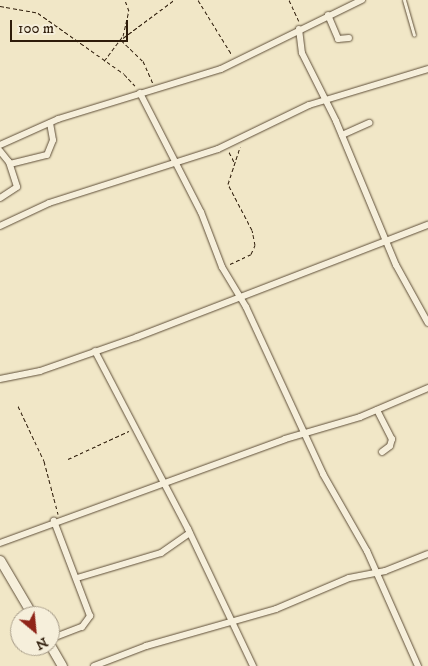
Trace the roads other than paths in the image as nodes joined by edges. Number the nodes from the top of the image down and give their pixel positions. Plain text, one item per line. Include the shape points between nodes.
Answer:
1 (362, 0) edge
2 (404, 0) edge
3 (328, 15) junction
4 (299, 29) junction
5 (414, 35) dead end
6 (349, 38) dead end
7 (428, 69) edge
8 (139, 94) junction
9 (326, 100) junction
10 (50, 122) junction
11 (368, 123) dead end
12 (342, 135) junction
13 (0, 145) edge
14 (0, 152) edge
15 (176, 162) junction
16 (10, 164) junction
17 (0, 198) edge
18 (428, 225) edge
19 (0, 226) edge
20 (388, 241) junction
21 (240, 295) junction
22 (428, 323) edge
23 (95, 351) junction
24 (0, 379) edge
25 (428, 388) edge
26 (377, 410) junction
27 (304, 434) junction
28 (382, 452) dead end
29 (163, 485) junction
30 (57, 520) junction
31 (190, 533) junction
32 (0, 544) edge
33 (428, 554) edge
34 (0, 560) edge
35 (376, 573) junction
36 (77, 578) junction
37 (27, 606) edge
38 (230, 621) junction
39 (60, 636) edge
40 (94, 666) edge
41 (253, 666) edge
42 (418, 666) edge

1 - 3 street
2 - 5 lane
3 - 4 street
3 - 6 street via 338,39
4 - 8 street via 237,62
4 - 9 street via 302,53
7 - 9 street
8 - 10 street
8 - 15 street
9 - 12 street
9 - 15 street via 226,146
10 - 13 street
10 - 16 street via 53,140 47,155
11 - 12 street
12 - 20 street
14 - 16 street
15 - 19 street via 49,203
15 - 21 street via 201,212 222,267
16 - 17 street via 17,187
18 - 20 street
20 - 21 street
20 - 22 street via 396,265
21 - 23 street
21 - 27 street
23 - 24 street via 40,371
23 - 29 street
25 - 26 street
26 - 27 street
26 - 28 street via 392,439 390,446
27 - 29 street
27 - 35 street
29 - 30 street
29 - 31 street
30 - 32 street
30 - 36 street
31 - 36 street via 161,553
31 - 38 street
33 - 35 street
34 - 37 street
35 - 38 street via 349,578 283,606
35 - 42 street
36 - 39 street via 90,610 88,622
38 - 40 street
38 - 41 street

